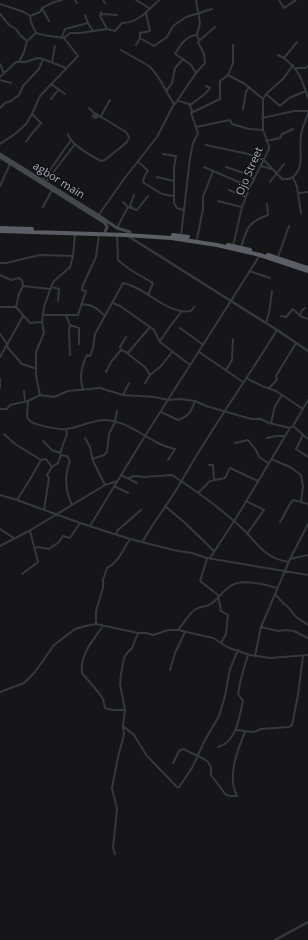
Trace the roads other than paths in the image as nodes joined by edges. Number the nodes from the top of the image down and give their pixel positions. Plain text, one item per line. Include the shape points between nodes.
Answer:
1 (62, 0) edge
2 (75, 0) edge
3 (136, 0) edge
4 (159, 0) edge
5 (196, 0) edge
6 (279, 0) edge
7 (296, 0) edge
8 (53, 1) edge
9 (77, 3) dead end
10 (0, 4) edge
11 (42, 8) junction
12 (149, 8) junction
13 (212, 9) dead end
14 (101, 12) dead end
15 (146, 13) junction
16 (0, 14) edge
17 (198, 14) junction
18 (85, 15) dead end
19 (117, 15) dead end
20 (30, 16) junction
21 (100, 16) junction
22 (49, 21) dead end
23 (88, 23) junction
24 (215, 27) dead end
25 (106, 29) junction
26 (93, 31) junction
27 (36, 33) junction
28 (197, 35) junction
29 (63, 37) junction
30 (140, 38) junction
31 (27, 41) junction
32 (198, 42) junction
33 (298, 42) dead end
34 (136, 45) dead end
35 (233, 45) dead end
36 (55, 46) dead end
37 (121, 50) dead end
38 (278, 55) dead end
39 (284, 58) junction
40 (43, 59) junction
41 (183, 59) junction
42 (19, 62) junction
43 (52, 62) junction
44 (0, 64) edge
45 (293, 65) junction
46 (308, 66) edge
47 (66, 68) junction
48 (295, 68) junction
49 (4, 73) junction
50 (196, 73) junction
51 (228, 76) junction
52 (0, 78) edge
53 (11, 83) dead end
54 (51, 84) junction
55 (206, 86) dead end
56 (249, 87) junction
57 (60, 90) junction
58 (167, 90) junction
59 (306, 91) junction
60 (65, 94) dead end
61 (266, 94) junction
62 (308, 98) edge
63 (52, 99) dead end
64 (263, 99) junction
65 (110, 100) dead end
66 (178, 100) junction
67 (174, 104) junction
68 (190, 105) junction
69 (0, 108) edge
70 (89, 108) dead end
71 (244, 109) dead end
72 (308, 112) edge
73 (191, 113) junction
74 (32, 114) junction
75 (93, 114) junction
76 (100, 117) junction
77 (262, 118) junction
78 (196, 127) junction
79 (292, 129) dead end
80 (263, 130) junction
81 (68, 134) dead end
82 (71, 140) junction
83 (266, 141) junction
84 (26, 142) dead end
85 (0, 144) edge
86 (74, 144) junction
87 (206, 146) dead end
88 (163, 154) dead end
89 (0, 156) edge
90 (264, 160) junction
91 (138, 162) junction
92 (10, 164) junction
93 (284, 164) dead end
94 (261, 166) junction
95 (204, 167) dead end
96 (226, 167) dead end
97 (274, 169) junction
98 (213, 171) junction
99 (277, 174) junction
100 (157, 177) dead end
101 (293, 177) junction
102 (254, 179) junction
103 (174, 181) junction
104 (44, 182) junction
105 (270, 182) dead end
106 (0, 186) edge
107 (250, 187) junction
108 (52, 190) junction
109 (229, 190) dead end
110 (308, 192) edge
111 (299, 193) junction
112 (134, 195) dead end
113 (148, 196) dead end
114 (173, 196) junction
115 (246, 197) junction
116 (218, 201) dead end
117 (123, 202) dead end
118 (268, 204) dead end
119 (43, 207) dead end
120 (128, 207) junction
121 (242, 207) junction
122 (133, 208) junction
123 (183, 210) junction
124 (301, 213) dead end
125 (97, 216) junction
126 (107, 223) junction
127 (289, 226) dead end
128 (117, 228) junction
129 (0, 230) edge
130 (105, 232) junction
131 (76, 233) junction
132 (128, 233) junction
133 (99, 234) junction
134 (117, 234) junction
135 (181, 236) junction
136 (197, 239) junction
137 (233, 246) junction
138 (241, 247) junction
139 (260, 255) junction
140 (73, 256) junction
141 (278, 258) junction
142 (0, 263) edge
143 (308, 263) edge
144 (290, 264) junction
145 (307, 269) edge
146 (249, 271) junction
147 (0, 275) edge
148 (270, 278) dead end
149 (23, 286) junction
150 (50, 288) junction
151 (272, 291) dead end
152 (148, 295) junction
153 (230, 300) junction
154 (58, 301) dead end
155 (113, 303) junction
156 (81, 304) junction
157 (0, 307) edge
158 (16, 307) junction
159 (194, 307) dead end
160 (305, 308) dead end
161 (182, 312) junction
162 (44, 315) junction
163 (66, 315) junction
164 (23, 316) junction
165 (105, 316) junction
166 (281, 316) dead end
167 (300, 316) junction
168 (308, 319) edge
169 (42, 322) junction
170 (266, 323) junction
171 (70, 325) junction
172 (150, 326) junction
173 (180, 328) dead end
174 (277, 330) junction
175 (0, 334) edge
176 (158, 337) junction
177 (162, 337) junction
178 (126, 338) dead end
179 (233, 339) dead end
180 (160, 342) junction
181 (296, 343) junction
182 (8, 344) junction
183 (79, 344) dead end
184 (203, 345) junction
185 (121, 350) junction
186 (308, 351) edge
187 (172, 352) junction
188 (199, 352) junction
189 (128, 354) junction
190 (70, 355) dead end
191 (0, 357) edge
192 (190, 365) junction
193 (34, 368) dead end
194 (226, 370) junction
195 (106, 372) dead end
196 (150, 375) junction
197 (246, 378) junction
198 (0, 379) edge
199 (243, 382) junction
200 (129, 383) dead end
201 (145, 383) dead end
202 (0, 388) edge
203 (83, 388) junction
204 (269, 388) junction
205 (24, 391) dead end
206 (40, 395) junction
207 (123, 395) junction
208 (282, 395) junction
209 (168, 400) junction
210 (308, 400) edge
211 (26, 401) junction
212 (195, 401) junction
213 (0, 409) edge
214 (303, 409) junction
215 (117, 411) dead end
216 (224, 411) junction
217 (161, 412) junction
218 (115, 421) junction
219 (271, 423) junction
220 (293, 426) junction
221 (290, 428) junction
222 (66, 430) junction
223 (4, 434) dead end
224 (303, 435) junction
225 (145, 436) junction
226 (285, 436) junction
227 (85, 438) dead end
228 (266, 438) dead end
229 (308, 439) edge
230 (43, 441) dead end
231 (235, 443) dead end
232 (61, 454) junction
233 (308, 457) edge
234 (92, 459) junction
235 (271, 459) junction
236 (41, 460) junction
237 (168, 460) dead end
238 (268, 463) junction
239 (209, 465) dead end
240 (52, 467) junction
241 (121, 475) junction
242 (129, 478) junction
243 (214, 480) junction
244 (117, 481) junction
245 (258, 481) junction
246 (181, 482) junction
247 (137, 483) dead end
248 (105, 485) junction
249 (114, 486) junction
250 (128, 492) dead end
251 (198, 493) junction
252 (0, 495) edge
253 (17, 500) junction
254 (246, 501) junction
255 (301, 502) junction
256 (308, 504) edge
257 (72, 505) junction
258 (165, 506) junction
259 (44, 510) junction
260 (142, 510) dead end
261 (57, 514) junction
262 (233, 522) junction
263 (280, 522) dead end
264 (80, 523) junction
265 (308, 524) edge
266 (90, 526) junction
267 (0, 529) edge
268 (30, 530) junction
269 (116, 534) junction
270 (247, 534) junction
271 (14, 538) junction
272 (130, 539) junction
273 (143, 542) junction
274 (0, 546) edge
275 (34, 548) junction
276 (214, 552) junction
277 (308, 555) edge
278 (208, 558) junction
279 (289, 560) junction
280 (285, 571) junction
281 (22, 574) dead end
282 (308, 575) edge
283 (277, 588) junction
284 (275, 594) junction
285 (218, 599) junction
286 (96, 624) junction
287 (308, 624) edge
288 (103, 626) junction
289 (260, 627) junction
290 (178, 630) junction
291 (185, 632) junction
292 (138, 634) junction
293 (308, 638) edge
294 (221, 643) junction
295 (238, 650) junction
296 (248, 655) junction
297 (308, 655) edge
298 (255, 656) junction
299 (303, 656) junction
300 (170, 670) dead end
301 (0, 692) edge
302 (125, 710) junction
303 (123, 726) junction
304 (235, 730) junction
305 (245, 731) junction
306 (218, 747) dead end
307 (198, 756) junction
308 (173, 763) dead end
309 (115, 854) dead end
310 (308, 922) edge
311 (275, 940) edge

1 - 8 street
2 - 9 street
3 - 12 street
4 - 12 street
5 - 17 street
6 - 7 street via 284,8
8 - 11 street
10 - 20 street
11 - 20 street via 40,12
11 - 22 street
12 - 15 street
13 - 17 street
14 - 21 street
15 - 25 street via 122,23 116,31
15 - 30 street via 150,31 140,33
16 - 31 street
17 - 28 street via 200,23
17 - 30 street via 173,26 167,37 157,45 154,46
18 - 23 street
19 - 21 street
20 - 27 street
21 - 25 street
23 - 26 street
23 - 29 street via 66,28
24 - 32 street
25 - 26 street
26 - 29 street via 70,33
27 - 29 street
27 - 31 street
28 - 32 street
28 - 41 street via 184,41 175,54
29 - 47 street via 78,56
30 - 34 street
31 - 42 street
32 - 50 street via 205,63
33 - 39 street
35 - 51 street via 233,63
36 - 43 street
37 - 58 street via 149,66
38 - 39 street
39 - 45 street
40 - 42 street
40 - 43 street
40 - 69 street via 39,69 23,86 20,96
41 - 50 street
41 - 58 street via 175,68 172,83
42 - 49 street
43 - 47 street
44 - 49 street
45 - 48 street
45 - 61 street, Ojo Street via 283,79
46 - 48 street
47 - 54 street
48 - 59 street
49 - 52 street
50 - 66 street
51 - 56 street
51 - 73 street via 220,81 220,99
52 - 53 street
54 - 57 street
54 - 74 street via 40,96
55 - 68 street via 210,88 207,93
56 - 64 street
56 - 71 street
57 - 60 street
57 - 63 street
58 - 67 street
59 - 61 street via 289,98 280,106
59 - 62 street
61 - 64 street, Ojo Street
64 - 77 street, Ojo Street
65 - 76 street
66 - 67 street
66 - 68 street
67 - 91 street via 157,137
68 - 73 street
70 - 75 street
72 - 77 street via 294,111
72 - 101 street via 300,136 300,165
73 - 78 street
74 - 84 street via 41,123
74 - 85 street via 26,124
75 - 76 street
75 - 76 street
76 - 86 street via 126,132 128,142 101,161
77 - 80 street, Ojo Street
78 - 80 street via 230,120 232,124
78 - 123 street via 198,133 190,158
79 - 83 street via 280,138
80 - 83 street, Ojo Street
81 - 82 street
82 - 86 street
82 - 104 street
83 - 90 street, Ojo Street via 269,146
86 - 104 street
87 - 90 street via 248,154
88 - 103 street via 176,156
89 - 92 main road, agbor main
89 - 104 main road, agbor main
90 - 94 street, Ojo Street
90 - 97 street
91 - 114 street via 148,171 144,183 162,194
91 - 125 street
92 - 106 street
92 - 108 main road, agbor main
93 - 99 street
94 - 97 street
94 - 102 street, Ojo Street
95 - 98 street
96 - 102 street
97 - 99 street
98 - 107 street
98 - 136 street via 203,197
99 - 101 street via 282,179
99 - 105 street
100 - 103 street
101 - 111 street
102 - 107 street, Ojo Street
103 - 114 street
104 - 125 main road, agbor main
107 - 115 street, Ojo Street
108 - 119 street
108 - 125 main road, agbor main
109 - 115 street
110 - 111 street
111 - 124 street
112 - 122 street via 130,206
113 - 122 street via 137,210
114 - 123 street via 177,208
115 - 121 street, Ojo Street
116 - 121 street
117 - 120 street
118 - 138 street via 268,215 256,220 246,229
120 - 122 street
120 - 128 street
121 - 137 street, Ojo Street
123 - 135 street
125 - 126 main road, agbor main
126 - 128 main road, agbor main
126 - 130 main road
127 - 141 street
128 - 132 main road, agbor main
129 - 130 highway
129 - 131 highway
130 - 132 highway
131 - 133 highway
131 - 140 street
132 - 134 highway
132 - 135 highway
132 - 139 highway via 199,241
132 - 153 street
133 - 134 highway
133 - 156 street via 96,257 83,285 82,290 86,291
134 - 152 street via 118,260 129,270 153,283
135 - 136 highway
136 - 137 highway
137 - 138 highway
138 - 141 highway
139 - 144 highway
139 - 146 street
140 - 142 street via 40,255
140 - 150 street via 68,270 54,281
141 - 144 highway
143 - 145 street
144 - 145 highway
146 - 148 street
146 - 153 street
147 - 149 street via 11,280 18,278 22,280
149 - 150 street
149 - 158 street
150 - 154 street via 59,290
150 - 162 street
151 - 170 street
152 - 155 street via 123,283
152 - 161 street
153 - 170 street
153 - 184 street
155 - 165 street
155 - 172 street
156 - 163 street via 78,316
156 - 165 street via 96,307
157 - 158 street
158 - 164 street
159 - 161 street via 191,311
160 - 167 street
161 - 177 street
162 - 163 street
162 - 169 street
163 - 171 street
164 - 169 street via 30,323
164 - 182 street
165 - 203 street via 95,334 90,356 87,355 82,365
166 - 167 street via 288,316 293,309
167 - 168 street
169 - 206 street via 44,333 36,352 36,376
170 - 174 street
171 - 183 street via 79,328
171 - 190 street
172 - 176 street
172 - 189 street
173 - 184 street
174 - 181 street
174 - 197 street
175 - 182 street
176 - 177 street
176 - 180 street
177 - 180 street
178 - 185 street via 122,342
179 - 194 street via 232,360
180 - 187 street
181 - 186 street
181 - 204 street via 276,376 277,380
182 - 191 street
182 - 193 street via 8,348 22,364
184 - 188 street
185 - 189 street
185 - 195 street
187 - 192 street
187 - 196 street
188 - 192 street
188 - 194 street
189 - 196 street
192 - 209 street
194 - 199 street
196 - 201 street
197 - 199 street
197 - 204 street
198 - 202 street
199 - 216 street
200 - 207 street
203 - 206 street via 54,397
203 - 207 street via 100,388
204 - 208 street
205 - 211 street
206 - 211 street
207 - 209 street
208 - 214 street
208 - 219 street via 275,406
209 - 212 street
209 - 217 street
210 - 214 street
211 - 213 street via 10,405 7,409
211 - 222 street via 30,421
212 - 216 street
212 - 217 street via 192,411 178,420
214 - 220 street
215 - 218 street
216 - 219 street
216 - 246 street
217 - 225 street
218 - 222 street via 88,422
218 - 225 street
218 - 234 street via 109,434 106,454
219 - 221 street
220 - 221 street
220 - 224 street
221 - 226 street
222 - 232 street
223 - 236 street
224 - 229 street
224 - 233 street via 296,449
225 - 237 street via 163,446 175,449
225 - 241 street
226 - 228 street
226 - 235 street
227 - 234 street
230 - 232 street via 52,450
231 - 238 street via 248,440 259,457
232 - 240 street via 58,463
232 - 257 street via 67,456 70,461 66,480 67,495
234 - 248 street
235 - 238 street
235 - 255 street via 290,467 301,476
236 - 240 street via 46,459
236 - 253 street
238 - 245 street
239 - 243 street via 213,465
240 - 259 street via 47,475 49,478
241 - 242 street
241 - 244 street
242 - 246 street via 161,477 168,474
242 - 247 street
243 - 245 street via 225,478 230,468
243 - 251 street
244 - 248 street
244 - 249 street
245 - 254 street
246 - 251 street
246 - 258 street
248 - 257 street
249 - 250 street
249 - 266 street
251 - 262 street
252 - 253 street
253 - 259 street
254 - 262 street
254 - 270 street via 264,510
255 - 256 street
255 - 263 street via 293,500
257 - 261 street
258 - 273 street
258 - 276 street
259 - 261 street
260 - 269 street
261 - 264 street
261 - 268 street
262 - 270 street
262 - 276 street
264 - 266 street
264 - 275 street via 70,538 63,536 49,549
265 - 279 street
266 - 269 street
267 - 271 street
268 - 271 street
268 - 275 street
269 - 272 street
270 - 279 street via 265,553 277,559
271 - 274 street
272 - 273 street
272 - 286 street via 120,556 107,568 96,611
273 - 278 street
275 - 281 street via 38,562
276 - 278 street
277 - 279 street
278 - 280 street
278 - 285 street via 200,581 218,595
279 - 280 street
280 - 282 street
280 - 283 street
283 - 284 street
283 - 285 street via 260,583 238,583 230,586
284 - 287 street via 296,617
284 - 289 street
285 - 290 street via 197,608
285 - 294 street via 221,610 228,615 226,634
286 - 288 street
286 - 301 street via 76,629 54,645 24,683
288 - 292 street
288 - 302 street via 86,650 82,673 99,693 105,708
289 - 293 street via 294,631
289 - 298 street
290 - 291 street
290 - 292 street via 153,635
291 - 294 street via 213,638
291 - 300 street
292 - 302 street via 123,666 120,684
294 - 295 street
295 - 296 street
295 - 307 street via 230,669 219,716
296 - 298 street
296 - 304 street via 239,688 238,694 242,701
297 - 299 street
298 - 299 street
299 - 305 street via 292,725 254,732
302 - 303 street
303 - 307 street via 134,735 147,756 177,787
303 - 309 street via 124,735 112,788 117,808 113,848
304 - 305 street
304 - 306 street via 228,741
305 - 307 street via 233,768 237,796 226,795 211,775 208,762
307 - 308 street via 181,749
310 - 311 street

